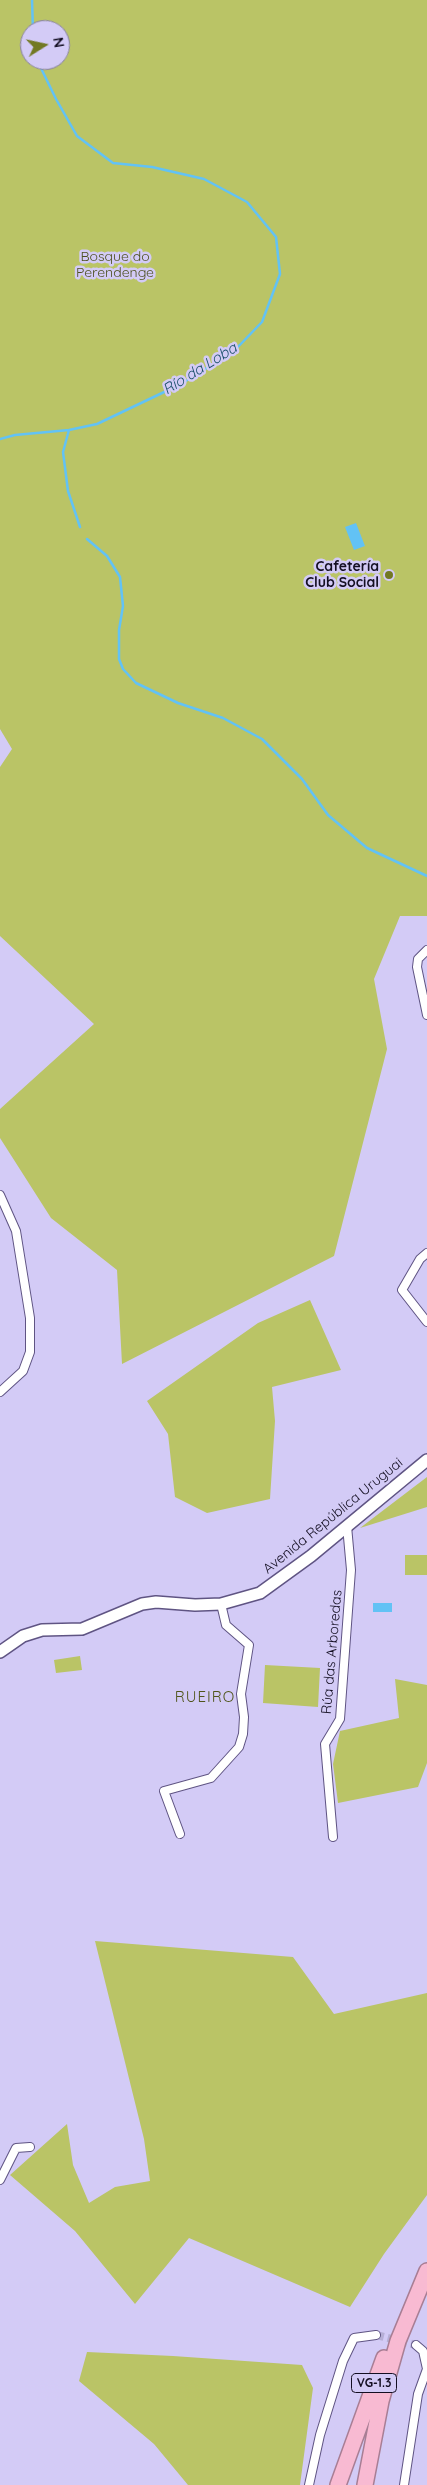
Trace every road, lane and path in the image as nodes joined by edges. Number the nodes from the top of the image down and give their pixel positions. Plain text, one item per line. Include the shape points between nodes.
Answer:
1 (427, 950) edge
2 (427, 1015) edge
3 (0, 1195) edge
4 (427, 1253) edge
5 (427, 1322) edge
6 (0, 1392) edge
7 (427, 1460) edge
8 (347, 1526) junction
9 (221, 1604) junction
10 (0, 1652) edge
11 (180, 1834) dead end
12 (333, 1837) dead end
13 (30, 2147) dead end
14 (0, 2180) edge
15 (424, 2278) edge
16 (376, 2335) tunnel mouth
17 (416, 2345) dead end
18 (381, 2401) junction
19 (310, 2485) edge
20 (338, 2485) edge
21 (365, 2485) edge
22 (373, 2485) edge
23 (404, 2485) edge

1 - 2 street via 418,959 417,967
3 - 6 street via 16,1231 30,1318 30,1352 23,1370
4 - 5 street via 402,1290
7 - 8 street, Avenida República Uruguai
8 - 9 street, Avenida República Uruguai via 260,1592
8 - 12 street, Rúa das Arboredas via 351,1570 340,1720 325,1744
9 - 10 street, Avenida República Uruguai via 142,1604 82,1628 42,1630 23,1636
9 - 11 street via 226,1626 249,1645 241,1694 243,1734 239,1748 211,1778 164,1791
13 - 14 street via 16,2148
15 - 18 highway, VG-1.3 via 398,2340
15 - 20 highway, VG-1.3 via 389,2342
16 - 19 street via 354,2338 343,2361 320,2436
17 - 23 street via 423,2352 426,2369 418,2394
18 - 21 highway, VG-1.3
18 - 22 highway, VG-1.3

